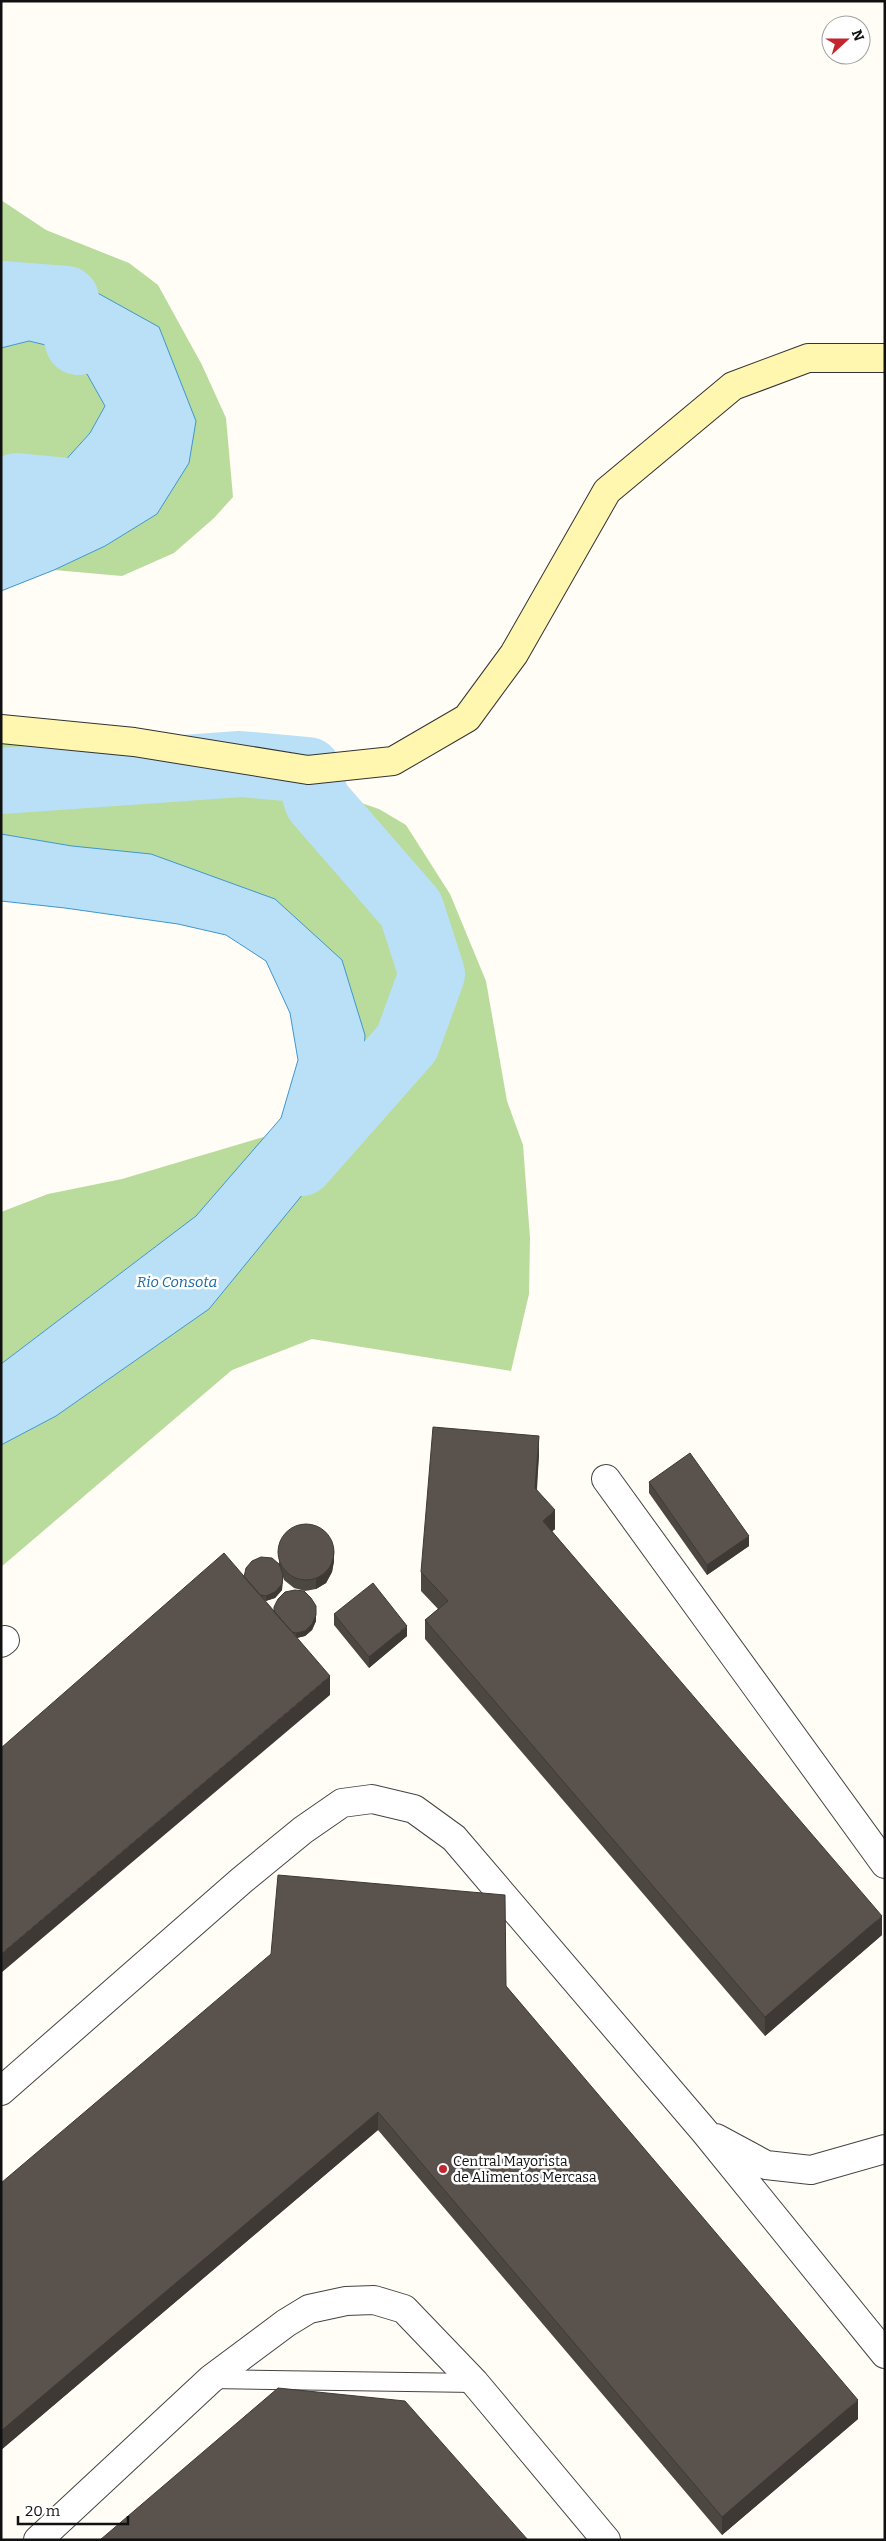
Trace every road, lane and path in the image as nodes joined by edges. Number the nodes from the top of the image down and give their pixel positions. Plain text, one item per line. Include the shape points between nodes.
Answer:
1 (885, 358) edge
2 (1, 729) edge
3 (606, 1479) dead end
4 (885, 1864) edge
5 (1, 2091) edge
6 (705, 2132) junction
7 (885, 2149) edge
8 (885, 2354) edge
9 (211, 2379) junction
10 (475, 2383) junction
11 (38, 2540) edge
12 (606, 2540) edge

1 - 2 street via 808,358 733,386 725,392 607,491 514,654 467,718 393,761 308,770 134,742
3 - 4 street
5 - 6 street via 303,1830 342,1803 372,1799 414,1809 454,1838
6 - 7 street via 766,2165 811,2170
6 - 8 street
9 - 10 lane
9 - 10 street via 309,2309 346,2301 374,2300 404,2309
9 - 11 street
10 - 12 street

